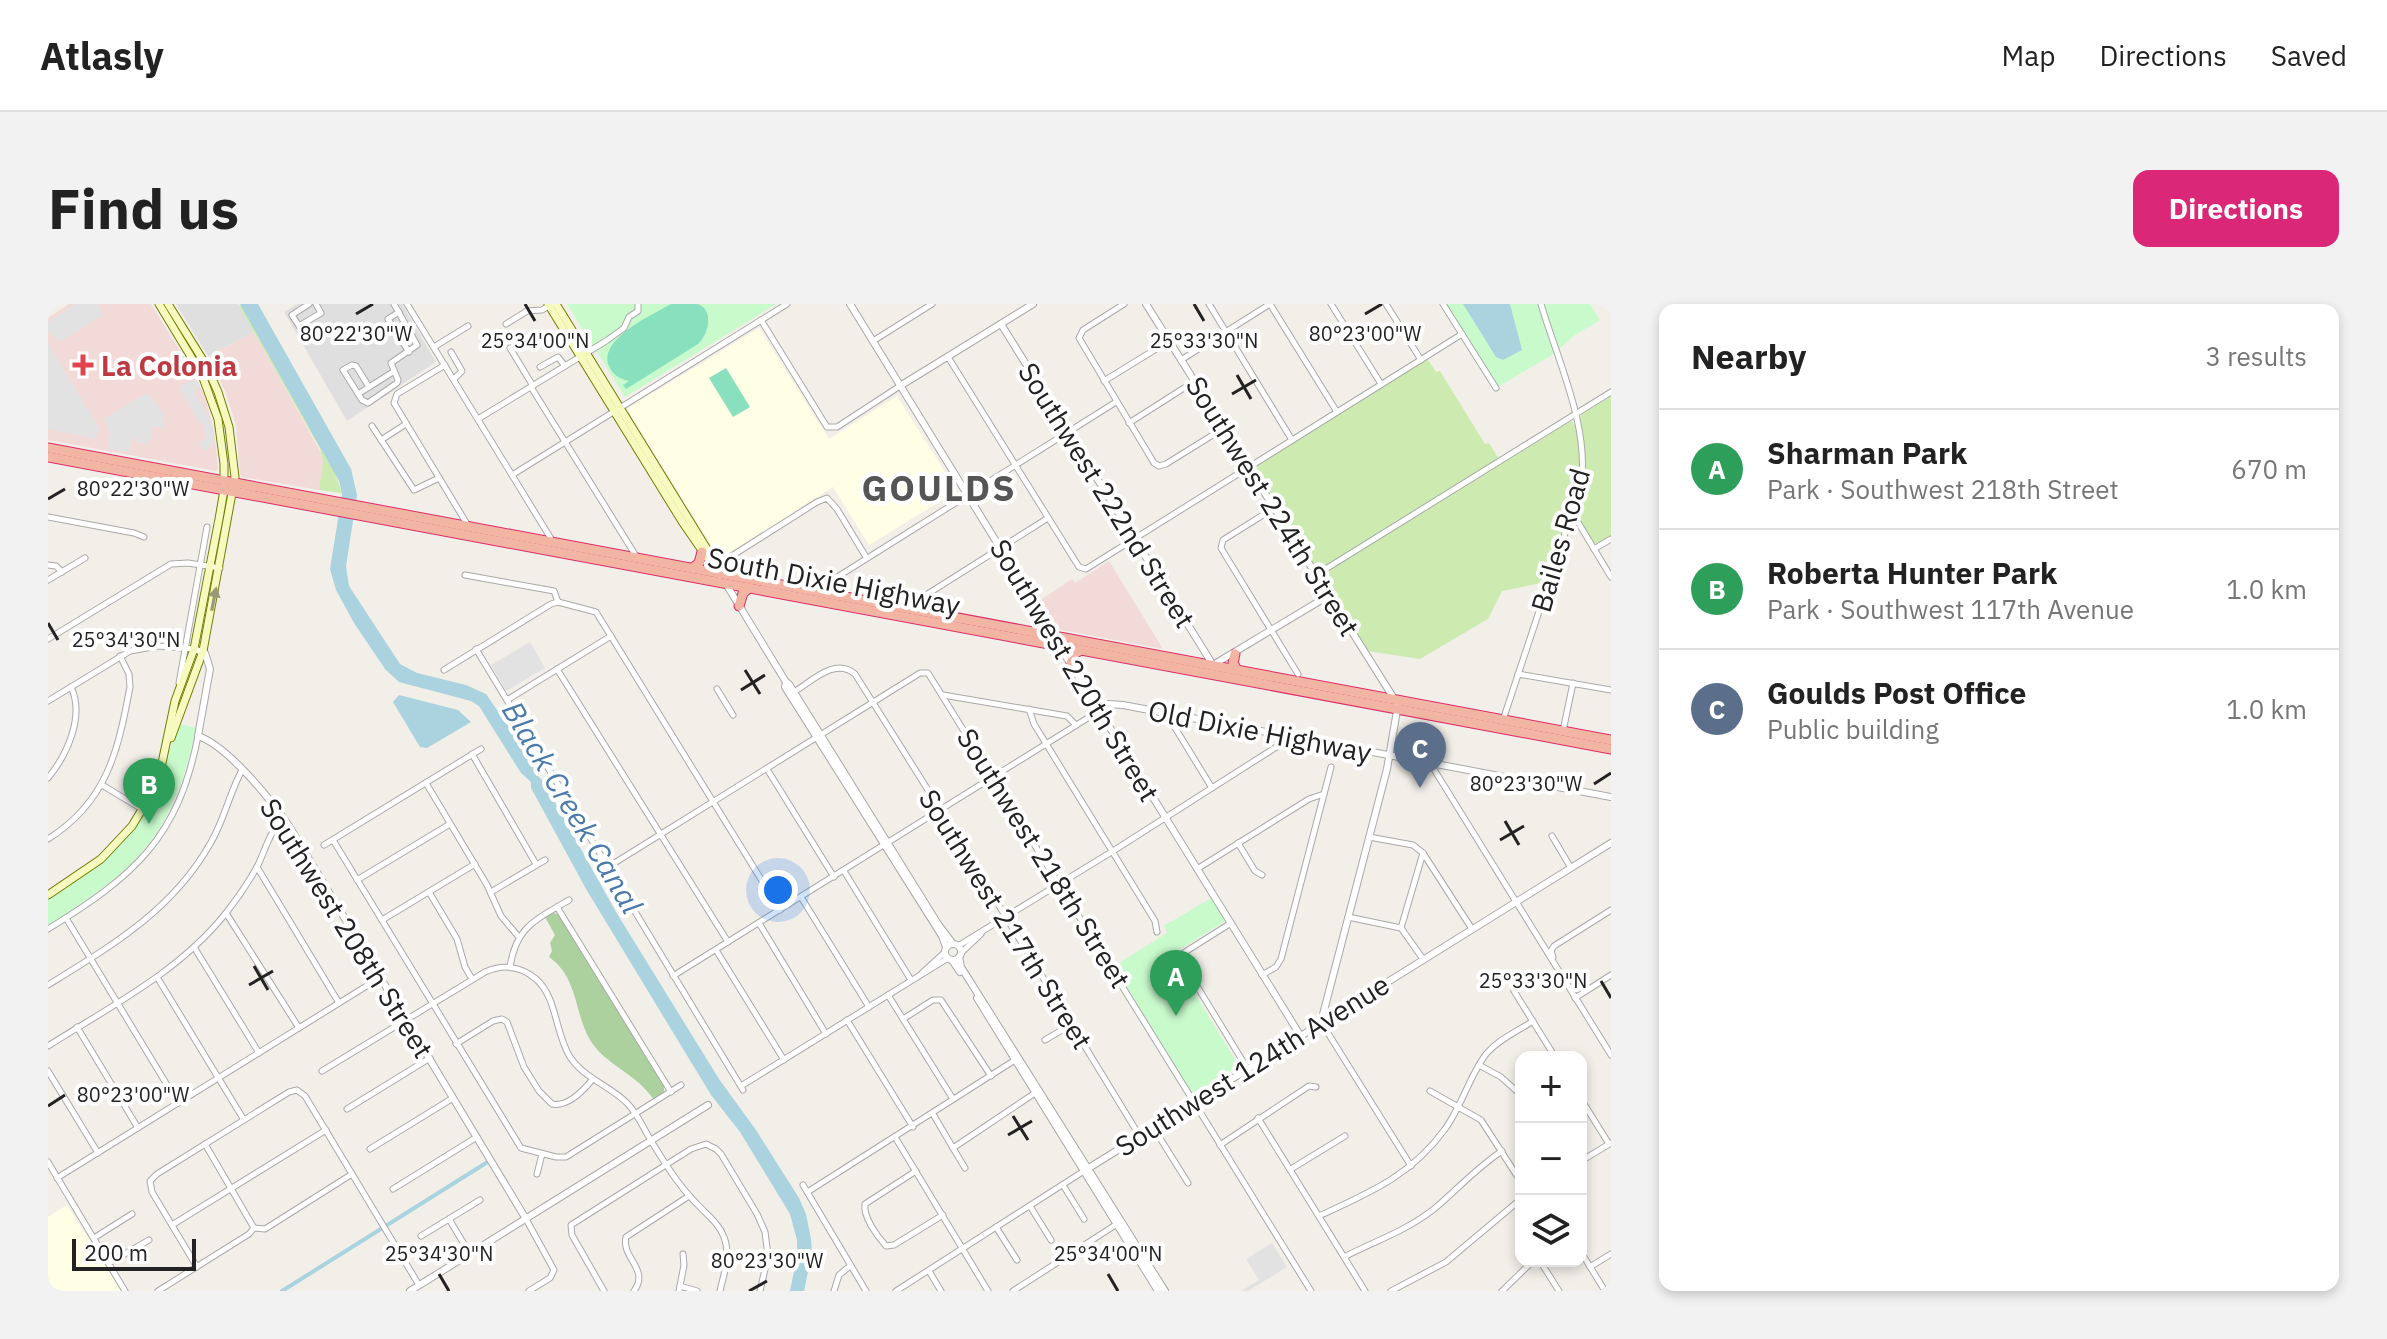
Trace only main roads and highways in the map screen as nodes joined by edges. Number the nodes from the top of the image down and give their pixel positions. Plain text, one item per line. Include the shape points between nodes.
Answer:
1 (159, 304) edge
2 (168, 304) edge
3 (551, 304) edge
4 (618, 410) junction
5 (48, 450) edge
6 (229, 486) junction
7 (362, 511) junction
8 (460, 512) road end
9 (452, 523) junction
10 (543, 527) road end
11 (467, 530) junction
12 (534, 539) junction
13 (552, 546) junction
14 (702, 552) junction
15 (637, 562) junction
16 (693, 568) junction
17 (719, 573) junction
18 (832, 579) road end
19 (726, 584) junction
20 (749, 588) junction
21 (795, 588) junction
22 (836, 595) junction
23 (739, 606) road end
24 (844, 606) junction
25 (906, 608) junction
26 (912, 618) junction
27 (1044, 618) road end
28 (987, 632) junction
29 (1034, 632) junction
30 (1054, 636) junction
31 (1060, 646) junction
32 (1081, 650) junction
33 (1130, 650) junction
34 (1204, 651) road end
35 (1235, 654) road end
36 (1148, 662) junction
37 (1196, 662) junction
38 (1071, 664) road end
39 (1213, 665) junction
40 (1237, 670) junction
41 (1222, 676) junction
42 (1387, 687) road end
43 (1379, 697) junction
44 (1397, 705) junction
45 (1502, 724) junction
46 (168, 744) junction
47 (1611, 744) edge
48 (48, 895) edge

1 - 6 main road via 212,399
2 - 6 main road via 218,392 231,437
3 - 4 main road
4 - 14 main road
4 - 17 main road
5 - 6 highway, South Dixie Highway
6 - 7 highway, South Dixie Highway
6 - 46 main road
46 -> 6 main road via 203,651
7 - 9 highway, South Dixie Highway
7 - 11 highway, South Dixie Highway
8 - 9 highway
9 - 11 highway, South Dixie Highway
10 - 12 highway
11 - 12 highway, South Dixie Highway
11 - 13 highway, South Dixie Highway
12 - 13 highway, South Dixie Highway
13 - 15 highway, South Dixie Highway
13 - 15 highway, South Dixie Highway via 619,554
14 - 16 highway
14 - 17 main road
15 - 16 highway, South Dixie Highway
15 - 17 highway via 714,577
15 - 19 highway, South Dixie Highway
16 - 17 highway, South Dixie Highway
17 - 19 main road
17 - 21 highway, South Dixie Highway
18 - 22 highway
19 - 20 highway, South Dixie Highway
19 - 21 highway via 729,579
20 - 23 highway
20 - 24 highway, South Dixie Highway
21 - 22 highway, South Dixie Highway
22 - 25 highway, South Dixie Highway
24 - 25 highway via 855,603 899,612
24 - 26 highway, South Dixie Highway
25 - 26 highway
25 - 29 highway, South Dixie Highway
26 - 28 highway, South Dixie Highway
27 - 29 highway
28 - 30 highway
28 - 31 highway, South Dixie Highway
29 - 30 highway, South Dixie Highway
30 - 33 highway, South Dixie Highway
31 - 32 highway, South Dixie Highway
31 - 33 highway
32 - 36 highway, South Dixie Highway
32 - 38 highway
33 - 37 highway, South Dixie Highway
34 - 37 highway
35 - 40 highway
36 - 39 highway via 1204,669
36 - 41 highway, South Dixie Highway
37 - 39 highway, South Dixie Highway
39 - 40 highway, South Dixie Highway
39 - 41 highway
40 - 43 highway, South Dixie Highway
41 - 44 highway, South Dixie Highway
42 - 43 highway
43 - 44 highway, South Dixie Highway
44 - 45 highway, South Dixie Highway
44 - 45 highway, South Dixie Highway via 1449,710
45 - 47 highway, South Dixie Highway via 1563,731
45 - 47 highway, South Dixie Highway via 1572,742
46 - 48 main road via 132,826 101,859

